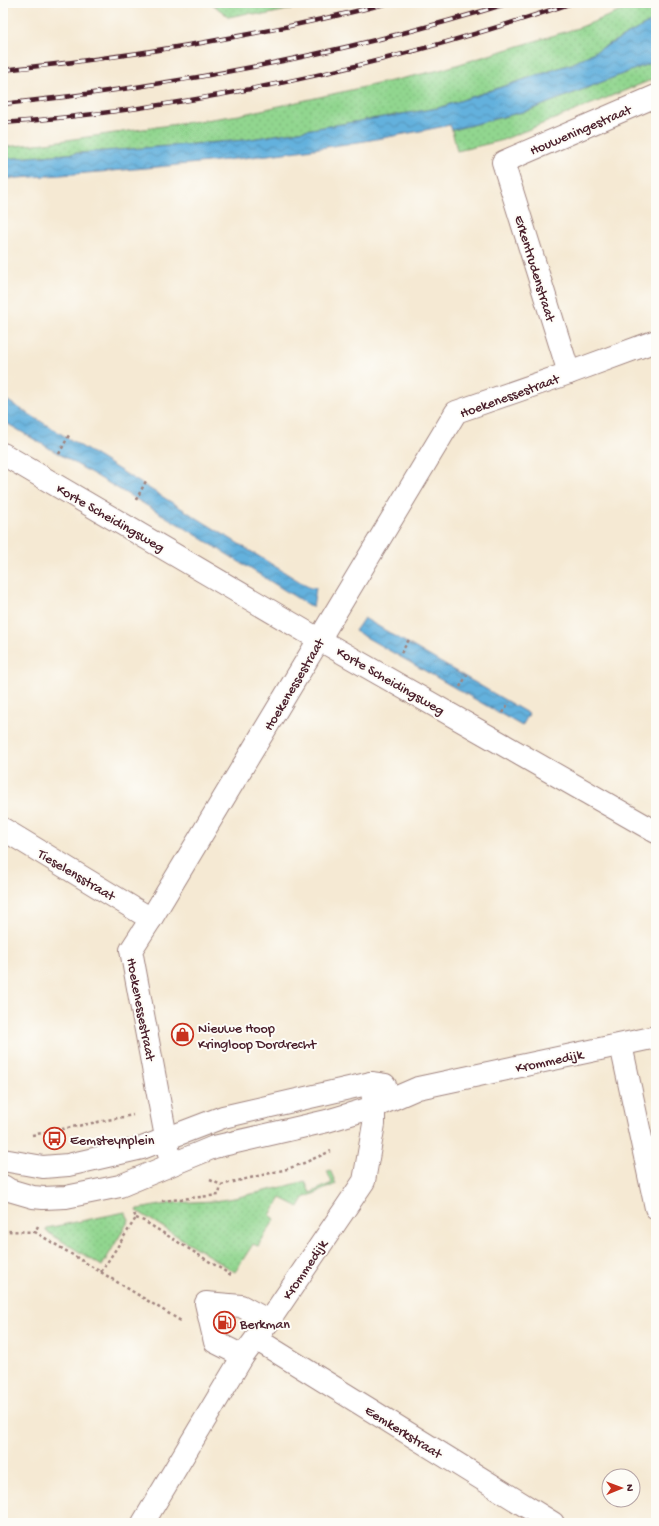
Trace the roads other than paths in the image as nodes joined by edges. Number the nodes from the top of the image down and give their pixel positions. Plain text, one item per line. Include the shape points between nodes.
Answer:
1 (656, 96) edge
2 (503, 162) joint
3 (656, 341) edge
4 (569, 373) junction
5 (3, 454) edge
6 (320, 640) junction
7 (3, 829) edge
8 (656, 832) edge
9 (151, 919) junction
10 (656, 1037) edge
11 (621, 1045) junction
12 (371, 1083) junction
13 (418, 1088) junction
14 (374, 1107) junction
15 (167, 1140) junction
16 (3, 1160) edge
17 (171, 1164) junction
18 (3, 1186) edge
19 (656, 1208) edge
20 (269, 1321) junction
21 (256, 1339) junction
22 (243, 1356) junction
23 (146, 1522) edge
24 (553, 1523) edge

1 - 2 street, Houweningestraat
2 - 4 street, Erkentrudenstraat
3 - 4 street, Hoekenessestraat
4 - 6 street, Hoekenessestraat via 456,412
5 - 6 street, Korte Scheidingsweg
6 - 8 street, Korte Scheidingsweg
6 - 9 street, Hoekenessestraat
7 - 9 street, Tieselensstraat
9 - 15 street, Hoekenessestraat via 131,950
10 - 11 street, Krommedijk
11 - 13 street, Krommedijk
11 - 19 street
12 - 13 street
12 - 14 street, Krommedijk
12 - 15 street via 223,1117
13 - 14 street, Krommedijk
14 - 17 street via 312,1126 214,1147
14 - 20 street, Krommedijk via 374,1124 364,1181
15 - 16 street via 136,1150 68,1165 43,1166
15 - 17 street, Hoekenessestraat
17 - 18 street via 120,1186 66,1197 33,1197
20 - 21 street, Krommedijk
20 - 22 street via 241,1306 206,1303 215,1342
21 - 22 street, Krommedijk
21 - 24 street, Eemkerkstraat
22 - 23 street, Krommedijk

